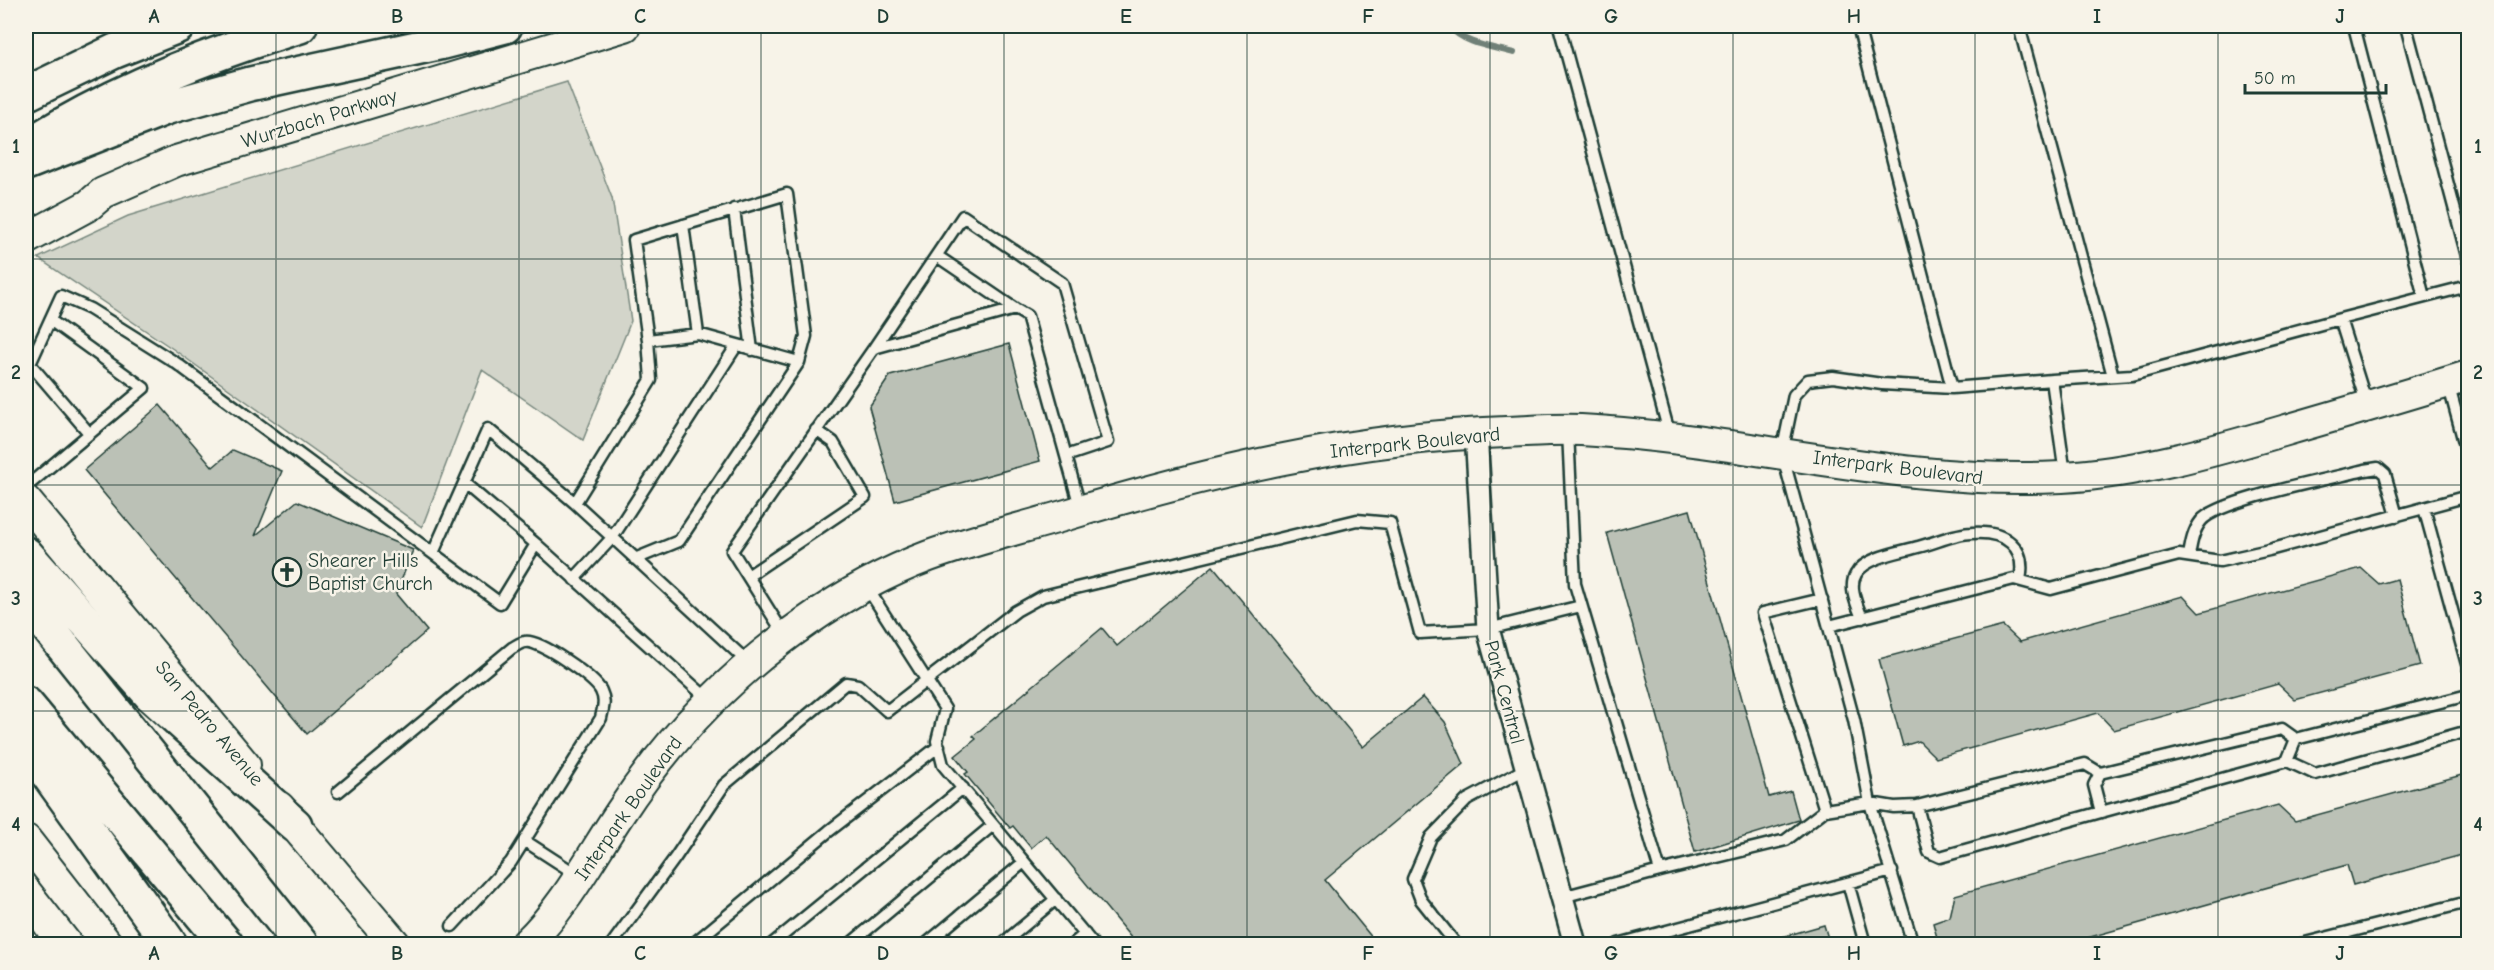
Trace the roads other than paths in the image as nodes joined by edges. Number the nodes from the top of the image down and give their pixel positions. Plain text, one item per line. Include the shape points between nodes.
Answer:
1 (178, 26) edge
2 (300, 26) edge
3 (505, 26) edge
4 (625, 26) edge
5 (1559, 26) edge
6 (1858, 26) edge
7 (2019, 26) edge
8 (2354, 26) edge
9 (2406, 26) edge
10 (33, 90) edge
11 (61, 137) junction
12 (26, 148) edge
13 (26, 163) edge
14 (103, 193) junction
15 (734, 209) junction
16 (26, 218) edge
17 (683, 225) junction
18 (26, 239) edge
19 (937, 256) junction
20 (2469, 260) edge
21 (2469, 286) edge
22 (2424, 297) junction
23 (1015, 309) junction
24 (2340, 318) junction
25 (50, 320) junction
26 (698, 334) junction
27 (648, 340) junction
28 (737, 345) junction
29 (874, 348) junction
30 (752, 350) junction
31 (799, 362) junction
32 (2113, 376) junction
33 (2458, 379) edge
34 (2052, 380) junction
35 (1952, 388) junction
36 (2368, 406) junction
37 (816, 430) junction
38 (1568, 430) junction
39 (1476, 433) junction
40 (89, 434) junction
41 (1671, 439) junction
42 (1782, 453) junction
43 (1066, 456) junction
44 (2469, 457) edge
45 (2066, 477) junction
46 (464, 483) junction
47 (26, 487) edge
48 (2469, 496) edge
49 (26, 501) edge
50 (575, 503) junction
51 (2424, 508) junction
52 (1081, 510) junction
53 (2397, 516) junction
54 (612, 538) junction
55 (536, 544) junction
56 (434, 553) junction
57 (26, 554) edge
58 (2189, 556) junction
59 (635, 559) junction
60 (748, 576) junction
61 (574, 579) junction
62 (2020, 580) junction
63 (866, 585) junction
64 (1822, 599) junction
65 (26, 600) edge
66 (1581, 606) junction
67 (1862, 618) junction
68 (1829, 626) junction
69 (1488, 629) junction
70 (786, 636) junction
71 (750, 664) junction
72 (2469, 668) edge
73 (925, 681) junction
74 (2469, 695) edge
75 (710, 701) junction
76 (26, 704) edge
77 (2469, 731) edge
78 (26, 738) edge
79 (2296, 739) junction
80 (939, 746) junction
81 (2288, 761) junction
82 (1527, 768) junction
83 (2100, 773) junction
84 (963, 788) junction
85 (338, 792) dead end
86 (1870, 803) junction
87 (1917, 806) junction
88 (1825, 810) junction
89 (2101, 812) junction
90 (295, 825) junction
91 (993, 825) junction
92 (26, 840) edge
93 (525, 841) junction
94 (1024, 862) junction
95 (1660, 871) junction
96 (1892, 871) junction
97 (579, 876) junction
98 (1848, 883) junction
99 (1562, 897) junction
100 (1056, 900) junction
101 (2469, 902) edge
102 (452, 926) dead end
103 (26, 931) edge
104 (1085, 934) junction
105 (35, 945) edge
106 (108, 945) edge
107 (170, 945) edge
108 (226, 945) edge
109 (301, 945) edge
110 (395, 945) edge
111 (526, 945) edge
112 (612, 945) edge
113 (693, 945) edge
114 (772, 945) edge
115 (850, 945) edge
116 (926, 945) edge
117 (1002, 945) edge
118 (1073, 945) edge
119 (1094, 945) edge
120 (1456, 945) edge
121 (1575, 945) edge
122 (1618, 945) edge
123 (1865, 945) edge
124 (1913, 945) edge
125 (2301, 945) edge

1 - 10 highway
2 - 11 highway via 234,46 136,86
3 - 11 highway via 250,84
4 - 14 street, Wurzbach Parkway via 176,161
5 - 41 lane
6 - 35 lane
7 - 32 lane
8 - 22 lane
9 - 20 lane
11 - 12 highway
11 - 13 highway
14 - 16 street via 83,193
14 - 18 street, Wurzbach Parkway via 89,205
15 - 17 lane
15 - 30 lane
15 - 31 lane via 787,194 806,336
17 - 26 lane
17 - 27 lane via 634,240
19 - 23 lane
19 - 29 lane
19 - 43 lane via 963,216 1062,284 1108,442
21 - 22 lane
22 - 24 lane
23 - 29 lane
23 - 43 lane via 1027,316
24 - 32 lane via 2132,375
24 - 36 lane
25 - 40 lane via 30,364
25 - 40 lane via 144,388
25 - 56 lane via 61,296 90,309 176,363
26 - 27 lane
26 - 28 lane
27 - 50 lane via 651,380
28 - 30 lane
28 - 54 lane
29 - 37 lane
30 - 31 lane
31 - 59 lane via 679,541
32 - 34 lane
33 - 36 street, Interpark Boulevard
33 - 44 lane
34 - 35 lane
34 - 45 lane
35 - 42 lane via 1833,377 1808,380 1794,395
36 - 45 street, Interpark Boulevard via 2214,451 2141,468
37 - 60 lane via 732,551
37 - 60 lane via 833,442 865,497
38 - 39 street, Interpark Boulevard
38 - 41 street, Interpark Boulevard
38 - 66 lane via 1575,584
39 - 52 street, Interpark Boulevard via 1358,444 1270,461
39 - 69 street, Park Central
40 - 47 lane
41 - 42 street, Interpark Boulevard
42 - 45 street, Interpark Boulevard via 1916,472 1990,478
42 - 64 lane
43 - 52 lane
46 - 50 lane via 488,429
46 - 55 lane
46 - 56 lane
48 - 51 lane
49 - 90 street, San Pedro Avenue
50 - 54 lane
51 - 53 lane
51 - 72 lane
52 - 63 street, Interpark Boulevard via 928,556
53 - 58 lane via 2220,561
53 - 58 lane via 2385,474 2378,468 2365,470 2210,512 2196,529
54 - 59 lane
54 - 61 lane
55 - 56 lane via 500,603
55 - 61 lane
57 - 90 highway via 150,694
58 - 62 lane via 2179,555 2051,589
59 - 71 lane
60 - 70 lane
61 - 75 lane
62 - 67 lane
62 - 67 lane via 2023,564 2018,547 2001,537 1971,532 1870,561 1856,573 1852,590
63 - 70 street, Interpark Boulevard
63 - 73 lane
64 - 68 lane
64 - 88 lane via 1763,613
65 - 109 highway
66 - 69 lane
66 - 95 lane
67 - 68 lane
68 - 86 lane via 1854,720
69 - 73 lane via 1420,633 1390,523 1357,520 1043,596 1016,611
69 - 82 street, Park Central
70 - 71 street, Interpark Boulevard
71 - 75 street, Interpark Boulevard
73 - 80 lane via 945,709
73 - 112 lane via 887,711 858,685 846,683 733,777
74 - 79 lane
75 - 97 street, Interpark Boulevard via 661,756
76 - 108 highway
77 - 81 lane via 2315,774
78 - 107 highway
79 - 81 lane
79 - 83 lane via 2282,729
80 - 84 lane via 943,765
80 - 113 lane via 829,831
81 - 89 lane
82 - 99 street, Park Central
82 - 120 lane via 1467,800 1431,837 1413,879 1421,900
83 - 87 lane via 2085,764
83 - 89 lane via 2094,785
84 - 91 lane
84 - 114 lane
85 - 93 lane via 512,648 525,642 538,644 594,681 604,704 601,718
86 - 87 lane
86 - 88 lane
86 - 96 lane
87 - 89 lane via 1929,852 1940,857
88 - 95 lane via 1786,840
90 - 110 street, San Pedro Avenue
91 - 94 lane
91 - 115 lane
92 - 106 street
93 - 97 lane
93 - 102 lane via 511,862
94 - 100 lane
94 - 116 lane
95 - 99 lane
96 - 98 lane
96 - 124 lane
97 - 111 street, Interpark Boulevard via 544,927
98 - 122 lane
98 - 123 lane
99 - 121 street, Park Central
100 - 104 lane
100 - 117 lane
101 - 125 lane
103 - 105 lane
104 - 118 lane
104 - 119 lane

